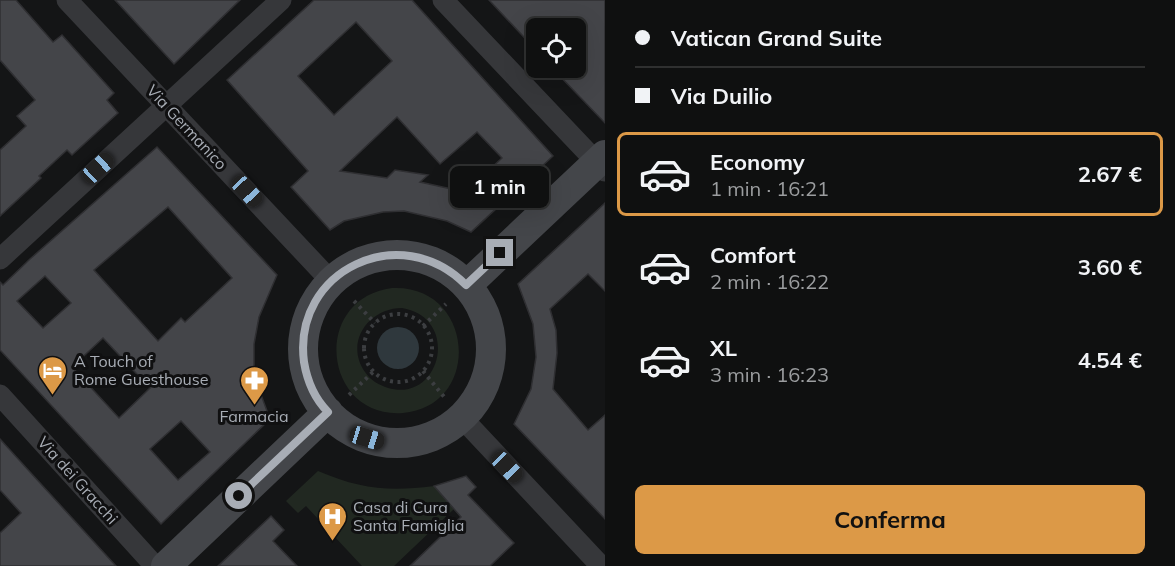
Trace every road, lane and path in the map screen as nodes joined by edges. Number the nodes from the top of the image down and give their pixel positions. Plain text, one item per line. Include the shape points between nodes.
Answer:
1 (66, 0) edge
2 (281, 0) edge
3 (443, 0) edge
4 (166, 104) junction
5 (602, 163) edge
6 (0, 259) edge
7 (331, 281) junction
8 (456, 294) junction
9 (354, 301) dead end
10 (375, 323) junction
11 (423, 326) junction
12 (423, 370) junction
13 (373, 372) junction
14 (0, 395) edge
15 (338, 403) junction
16 (454, 408) junction
17 (155, 566) edge
18 (166, 566) edge
19 (601, 566) edge

1 - 4 street, Via Germanico
2 - 4 street
3 - 5 street
4 - 6 street
4 - 7 street, Via Germanico
5 - 8 street
7 - 8 street via 366,260 392,254 417,256 441,265
7 - 15 street via 311,310 303,344 308,378 318,399
8 - 11 path
8 - 16 street via 476,298 487,319 492,353 484,387 472,407
9 - 10 path
10 - 11 path via 399,315 409,316
10 - 13 path via 368,331 364,347
11 - 12 path via 432,348
12 - 13 path via 413,379 398,382 382,379
12 - 16 path
13 - 15 path
14 - 17 street, Via dei Gracchi
15 - 16 street via 339,423 354,433 392,443 418,441 448,428
15 - 18 street
16 - 19 street

